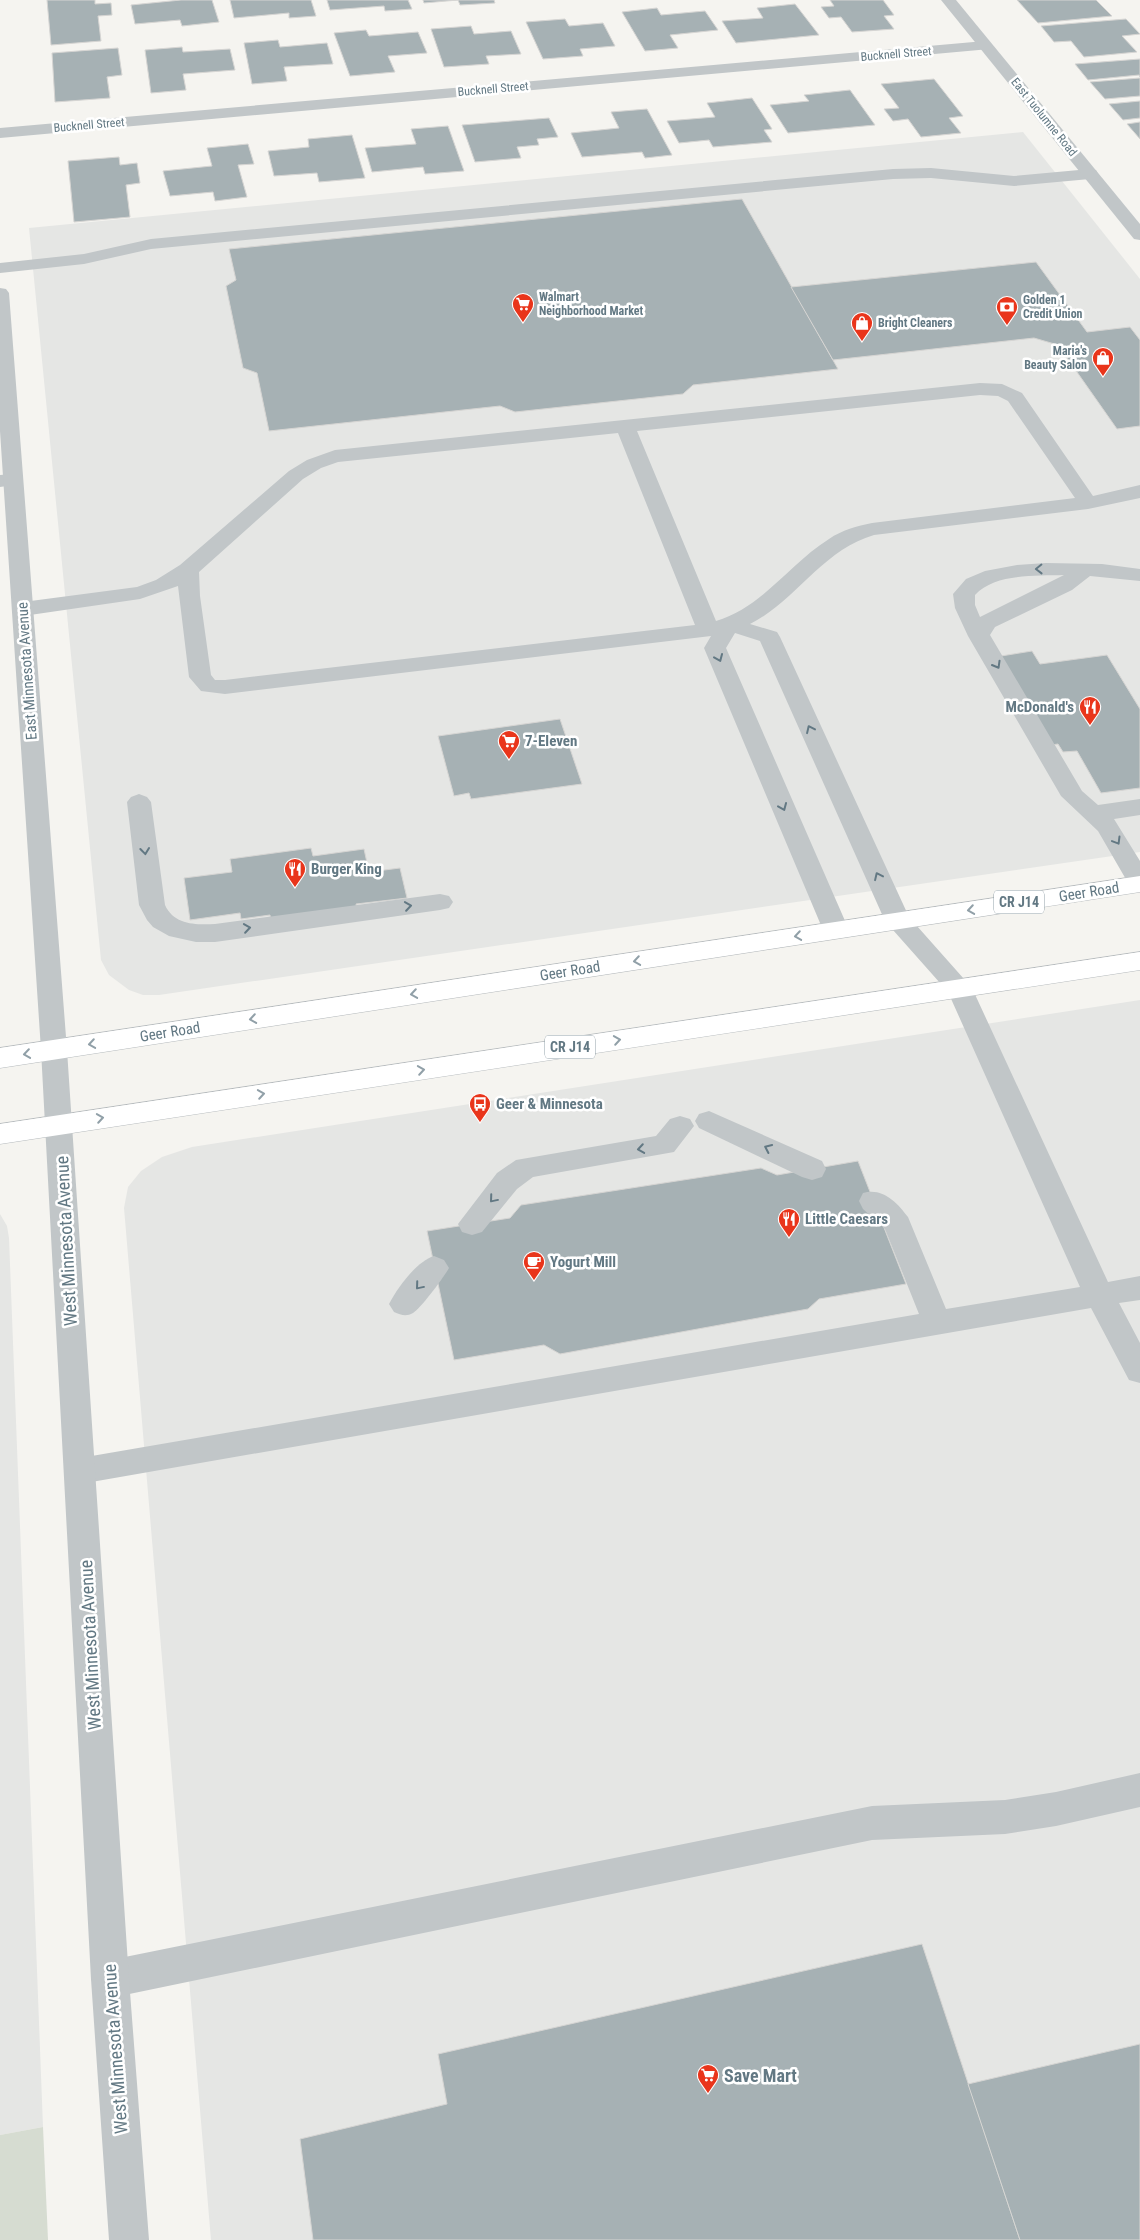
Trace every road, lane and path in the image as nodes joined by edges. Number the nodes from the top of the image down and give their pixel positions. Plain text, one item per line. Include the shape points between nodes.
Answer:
1 (948, 0) edge
2 (985, 46) junction
3 (0, 133) edge
4 (1090, 174) junction
5 (1140, 234) edge
6 (0, 268) edge
7 (0, 293) edge
8 (2, 332) edge
9 (625, 426) junction
10 (7, 480) edge
11 (1140, 491) edge
12 (1088, 503) junction
13 (188, 570) junction
14 (1085, 570) junction
15 (1140, 575) edge
16 (23, 609) junction
17 (719, 627) junction
18 (979, 636) junction
19 (140, 802) dead end
20 (1140, 807) edge
21 (1093, 814) junction
22 (1140, 883) edge
23 (440, 902) dead end
24 (898, 921) junction
25 (836, 930) junction
26 (1140, 961) edge
27 (959, 988) junction
28 (54, 1050) junction
29 (0, 1058) edge
30 (709, 1121) dead end
31 (59, 1125) junction
32 (680, 1126) dead end
33 (0, 1134) edge
34 (812, 1169) dead end
35 (873, 1201) dead end
36 (472, 1224) dead end
37 (434, 1268) dead end
38 (1140, 1288) edge
39 (1099, 1295) junction
40 (404, 1304) dead end
41 (937, 1323) junction
42 (1140, 1371) edge
43 (80, 1471) junction
44 (1140, 1790) edge
45 (110, 1979) junction
46 (129, 2240) edge

1 - 2 street, East Tuolumne Road
2 - 3 street, Bucknell Street
2 - 4 street, East Tuolumne Road
4 - 5 street, East Tuolumne Road
4 - 6 street via 1014,181 931,173 893,174 151,244 84,260
7 - 8 street, East Minnesota Avenue
8 - 10 street, East Minnesota Avenue
9 - 12 street via 997,389 1015,397
9 - 13 street via 327,459 296,474
9 - 17 street
10 - 16 street, East Minnesota Avenue
11 - 12 street
12 - 17 street via 855,533 830,549 759,609
13 - 16 street via 164,585 140,594
13 - 17 street via 200,677 204,683 214,687
14 - 15 street
14 - 18 street via 1064,585 987,622
14 -> 18 street via 1016,570 977,581 967,588 963,602
16 - 28 street, East Minnesota Avenue
24 -> 17 street via 769,637
17 -> 25 street via 715,648
18 -> 21 street via 1073,796
19 -> 23 street via 152,905 158,918 176,929 190,933 214,933
20 - 21 street
21 -> 22 street via 1114,834
22 -> 24 main road, Geer Road / CR J14
24 - 25 main road, Geer Road / CR J14
24 - 27 street
25 -> 28 main road, Geer Road / CR J14
26 - 27 main road, CR J14
31 -> 27 main road, CR J14
27 - 39 street
28 -> 29 main road, Geer Road / CR J14
28 - 31 street, West Minnesota Avenue
34 -> 30 street
31 - 33 main road, CR J14
31 - 43 street, West Minnesota Avenue
32 -> 36 street via 664,1145 526,1168 507,1181
35 - 41 street via 898,1225
37 -> 40 street
38 - 39 street
39 - 41 street
39 - 42 street
41 - 43 street
43 - 45 street, West Minnesota Avenue
44 - 45 street via 1007,1817 872,1824
45 - 46 street, West Minnesota Avenue

